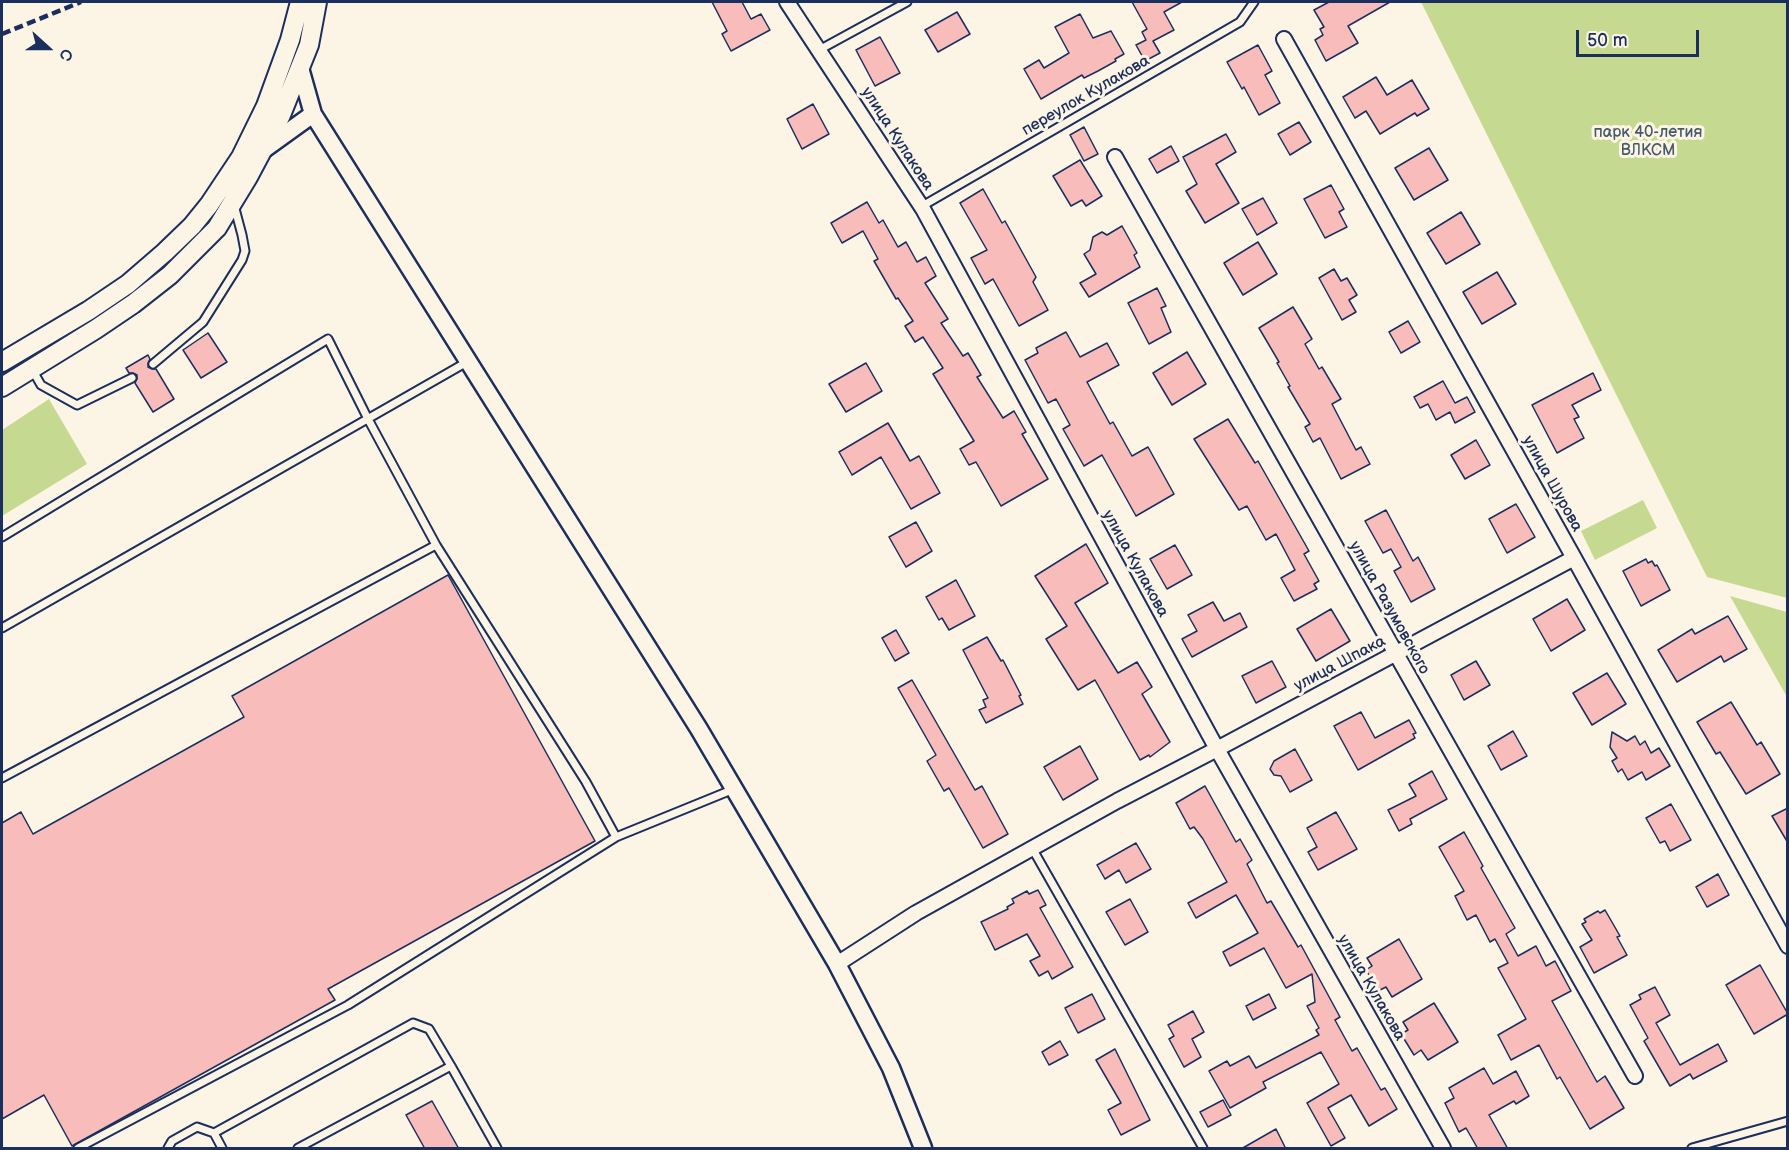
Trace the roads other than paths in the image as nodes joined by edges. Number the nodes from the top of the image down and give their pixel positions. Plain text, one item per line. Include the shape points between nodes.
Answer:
1 (300, 2) edge
2 (317, 2) edge
3 (787, 2) edge
4 (907, 2) edge
5 (1254, 2) edge
6 (1284, 39) dead end
7 (819, 50) junction
8 (300, 68) junction
9 (313, 114) junction
10 (262, 150) junction
11 (1115, 157) dead end
12 (233, 202) junction
13 (924, 205) dead end
14 (2, 362) edge
15 (467, 362) junction
16 (153, 364) dead end
17 (32, 368) junction
18 (132, 378) dead end
19 (2, 387) edge
20 (368, 419) junction
21 (2, 537) edge
22 (436, 545) junction
23 (1574, 558) junction
24 (2, 628) edge
25 (1395, 653) junction
26 (1217, 749) junction
27 (2, 778) edge
28 (734, 789) junction
29 (616, 837) junction
30 (1032, 848) junction
31 (1788, 946) edge
32 (837, 964) junction
33 (451, 1066) junction
34 (1635, 1076) dead end
35 (1788, 1121) edge
36 (214, 1133) junction
37 (78, 1149) edge
38 (168, 1149) edge
39 (222, 1149) edge
40 (298, 1149) edge
41 (497, 1149) edge
42 (923, 1149) edge
43 (1203, 1149) edge
44 (1443, 1149) edge
45 (1692, 1149) edge

1 - 14 main road via 266,106 245,149 209,205 128,284
2 - 8 main road
3 - 7 street, улица Кулакова
4 - 7 lane
5 - 13 lane, переулок Кулакова via 1240,22
6 - 23 street, улица Шурова
7 - 26 street, улица Кулакова via 923,209
8 - 9 street
8 - 10 main road
9 - 10 street
9 - 15 street
10 - 12 main road
11 - 25 street, улица Разумовского
12 - 16 lane via 242,235 242,260 203,322
12 - 17 main road via 217,228 170,275 96,329
15 - 20 lane
15 - 28 street
17 - 18 lane via 41,385 77,405
17 - 19 main road
20 - 21 lane via 328,339
20 - 22 lane
20 - 24 lane
22 - 27 lane
22 - 29 lane via 586,782
23 - 25 street, улица Шпака
23 - 31 street, улица Шурова
25 - 26 street, улица Шпака
25 - 34 street, улица Разумовского
26 - 30 street, улица Шпака
26 - 44 street, улица Кулакова
28 - 29 lane
28 - 32 street
29 - 37 lane via 348,1005
30 - 32 street, улица Шпака via 916,913
30 - 43 lane
32 - 42 street via 891,1068
33 - 36 lane via 429,1029 413,1023
33 - 40 lane
33 - 41 lane
35 - 45 lane
36 - 38 lane via 197,1128 172,1141
36 - 39 lane

